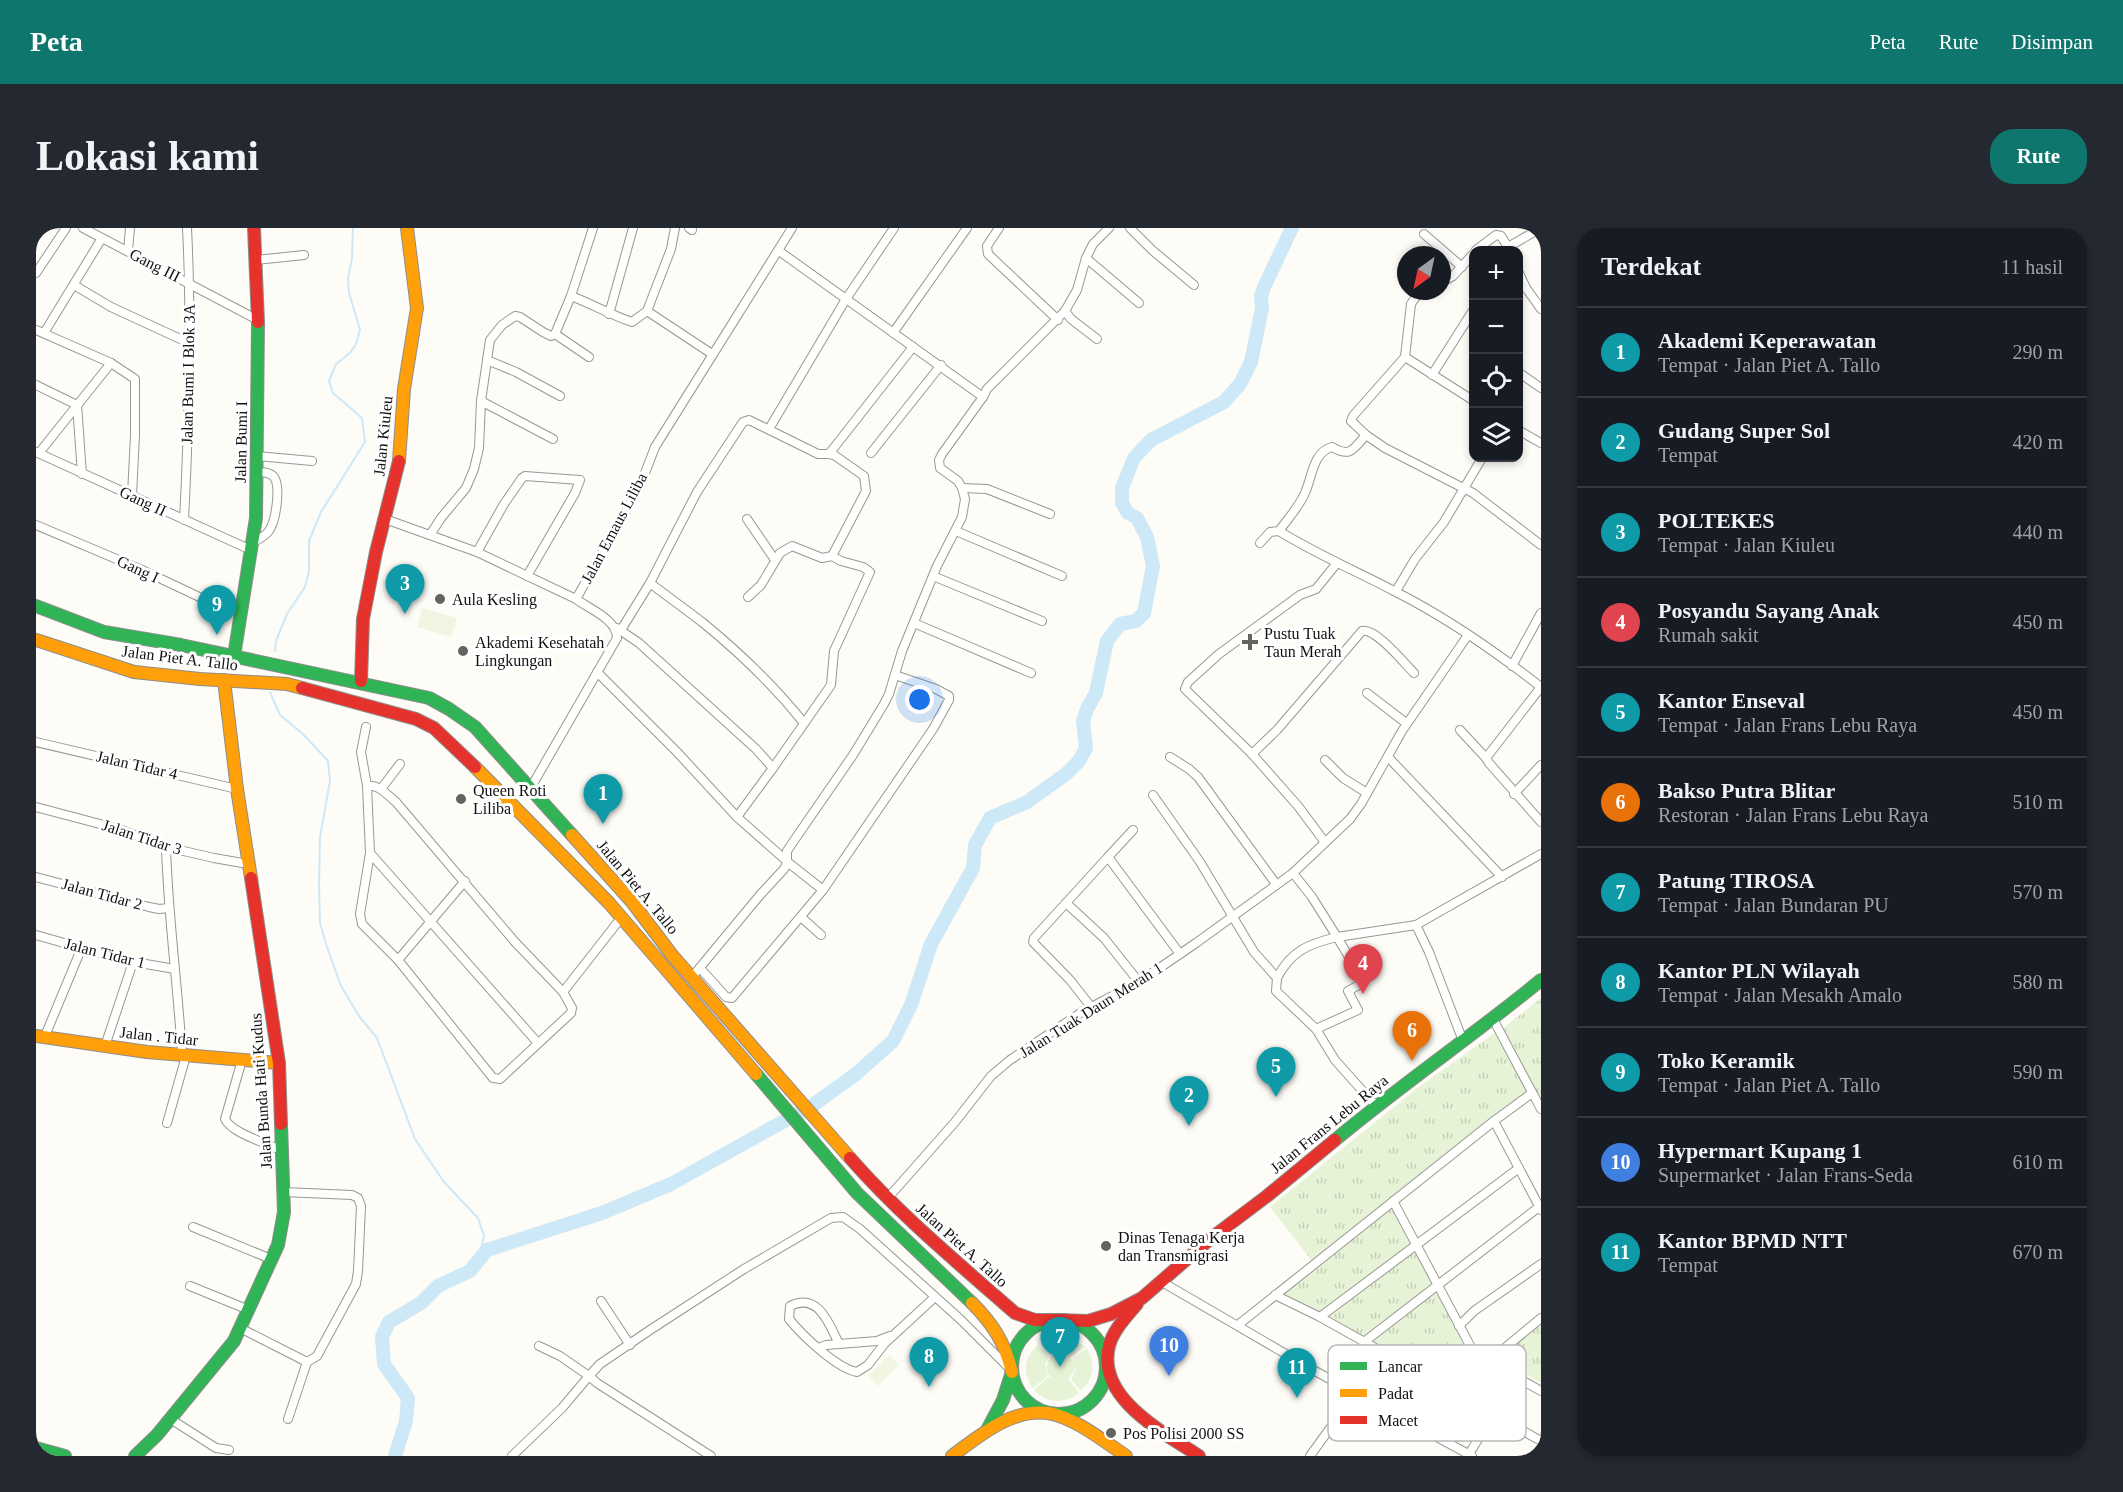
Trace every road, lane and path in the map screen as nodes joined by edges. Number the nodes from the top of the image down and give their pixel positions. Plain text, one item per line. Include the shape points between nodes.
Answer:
1 (66, 228) edge
2 (83, 228) edge
3 (130, 228) edge
4 (187, 228) edge
5 (254, 228) edge
6 (406, 228) edge
7 (593, 228) edge
8 (633, 228) edge
9 (675, 228) edge
10 (792, 228) edge
11 (894, 228) edge
12 (967, 228) edge
13 (999, 228) edge
14 (1109, 228) edge
15 (1130, 228) edge
16 (1541, 228) edge
17 (1424, 234) dead end
18 (102, 238) junction
19 (1482, 246) edge
20 (1507, 246) edge
21 (1514, 246) edge
22 (128, 251) junction
23 (779, 251) junction
24 (304, 255) dead end
25 (1086, 258) junction
26 (1469, 259) edge
27 (256, 260) junction
28 (1462, 267) junction
29 (36, 273) edge
30 (1451, 277) edge
31 (1523, 282) edge
32 (190, 283) junction
33 (74, 285) junction
34 (1194, 285) dead end
35 (571, 296) junction
36 (846, 299) junction
37 (1414, 300) edge
38 (1139, 303) dead end
39 (1541, 309) edge
40 (647, 311) junction
41 (1065, 311) junction
42 (609, 314) junction
43 (1469, 317) edge
44 (258, 320) junction
45 (1058, 320) junction
46 (40, 331) edge
47 (893, 333) junction
48 (555, 334) junction
49 (1097, 339) dead end
50 (189, 343) junction
51 (913, 347) junction
52 (712, 354) junction
53 (589, 357) dead end
54 (1405, 357) junction
55 (487, 360) junction
56 (111, 363) junction
57 (941, 365) junction
58 (1432, 375) junction
59 (1523, 375) edge
60 (36, 385) edge
61 (1541, 388) edge
62 (560, 396) dead end
63 (983, 397) junction
64 (1469, 398) edge
65 (481, 401) junction
66 (77, 405) junction
67 (769, 429) junction
68 (1523, 433) edge
69 (1366, 435) junction
70 (553, 439) dead end
71 (1541, 444) edge
72 (38, 453) edge
73 (871, 453) dead end
74 (829, 454) junction
75 (256, 456) junction
76 (312, 461) dead end
77 (1480, 462) edge
78 (256, 472) junction
79 (82, 474) junction
80 (962, 488) junction
81 (1464, 488) junction
82 (132, 495) junction
83 (1050, 514) dead end
84 (385, 519) junction
85 (747, 519) dead end
86 (184, 520) junction
87 (36, 525) edge
88 (956, 531) junction
89 (1279, 531) junction
90 (430, 535) junction
91 (1260, 543) dead end
92 (1541, 545) edge
93 (252, 546) junction
94 (477, 552) junction
95 (832, 556) junction
96 (775, 560) junction
97 (1338, 563) junction
98 (527, 576) junction
99 (933, 576) junction
100 (1062, 576) dead end
101 (651, 583) junction
102 (1396, 591) junction
103 (748, 597) dead end
104 (576, 599) junction
105 (36, 606) edge
106 (241, 611) junction
107 (1541, 614) edge
108 (1042, 621) dead end
109 (914, 623) junction
110 (617, 628) junction
111 (1468, 635) junction
112 (36, 640) edge
113 (234, 656) junction
114 (278, 664) junction
115 (1512, 666) junction
116 (597, 672) junction
117 (1031, 673) dead end
118 (1414, 673) dead end
119 (895, 675) junction
120 (224, 680) junction
121 (361, 681) junction
122 (281, 683) junction
123 (1541, 687) edge
124 (1367, 693) dead end
125 (804, 723) junction
126 (1406, 723) junction
127 (366, 727) dead end
128 (1460, 730) dead end
129 (36, 742) edge
130 (1252, 754) junction
131 (1170, 757) dead end
132 (1388, 757) junction
133 (1486, 758) junction
134 (1325, 760) dead end
135 (400, 764) dead end
136 (1541, 765) edge
137 (773, 768) junction
138 (367, 786) junction
139 (237, 789) junction
140 (381, 789) junction
141 (531, 789) junction
142 (1367, 794) junction
143 (1514, 794) junction
144 (1153, 795) dead end
145 (36, 807) edge
146 (736, 817) junction
147 (1541, 822) edge
148 (1133, 830) dead end
149 (1324, 841) junction
150 (166, 847) junction
151 (370, 853) junction
152 (1541, 854) edge
153 (1108, 857) junction
154 (787, 861) junction
155 (248, 864) junction
156 (1293, 873) junction
157 (36, 877) edge
158 (1502, 877) junction
159 (465, 881) junction
160 (1276, 884) junction
161 (823, 890) junction
162 (1066, 903) junction
163 (169, 908) junction
164 (1233, 916) junction
165 (801, 917) junction
166 (621, 918) junction
167 (430, 923) junction
168 (1416, 926) junction
169 (36, 935) edge
170 (821, 935) dead end
171 (1337, 937) junction
172 (82, 948) junction
173 (1180, 954) junction
174 (398, 960) junction
175 (133, 962) junction
176 (175, 969) junction
177 (696, 973) junction
178 (1276, 978) junction
179 (1541, 980) edge
180 (1138, 982) junction
181 (563, 992) junction
182 (1092, 1008) junction
183 (1493, 1019) junction
184 (1316, 1029) junction
185 (40, 1036) edge
186 (1463, 1041) junction
187 (537, 1042) junction
188 (105, 1046) junction
189 (184, 1056) junction
190 (242, 1060) junction
191 (279, 1063) junction
192 (1532, 1093) junction
193 (1376, 1106) junction
194 (1541, 1109) edge
195 (1494, 1121) junction
196 (167, 1123) dead end
197 (283, 1151) junction
198 (1519, 1168) junction
199 (284, 1192) junction
200 (887, 1199) junction
201 (1393, 1201) junction
202 (1540, 1209) edge
203 (193, 1227) dead end
204 (1417, 1245) junction
205 (271, 1259) junction
206 (1541, 1264) edge
207 (1162, 1282) junction
208 (1438, 1285) junction
209 (190, 1286) dead end
210 (1275, 1295) junction
211 (934, 1297) junction
212 (1142, 1298) junction
213 (601, 1301) dead end
214 (249, 1310) junction
215 (1320, 1317) junction
216 (1541, 1318) edge
217 (1059, 1320) junction
218 (1238, 1325) junction
219 (1459, 1326) junction
220 (240, 1328) junction
221 (894, 1335) junction
222 (1364, 1342) junction
223 (839, 1344) junction
224 (630, 1345) junction
225 (1369, 1345) edge
226 (1470, 1345) edge
227 (1508, 1345) edge
228 (539, 1346) dead end
229 (819, 1348) junction
230 (307, 1362) junction
231 (1105, 1363) junction
232 (1012, 1372) junction
233 (589, 1376) junction
234 (1328, 1377) edge
235 (1526, 1382) edge
236 (1541, 1391) edge
237 (1049, 1413) junction
238 (169, 1418) junction
239 (288, 1419) dead end
240 (987, 1430) junction
241 (1328, 1430) edge
242 (1526, 1434) edge
243 (1445, 1441) edge
244 (1479, 1441) edge
245 (1541, 1442) edge
246 (36, 1448) edge
247 (229, 1450) dead end
248 (1118, 1454) edge
249 (1471, 1455) edge
250 (65, 1456) edge
251 (135, 1456) edge
252 (513, 1456) edge
253 (711, 1456) edge
254 (952, 1456) edge
255 (1198, 1456) edge
256 (1310, 1456) edge

1 - 29 street
2 - 18 street, Gang III
3 - 22 street
4 - 32 street, Jalan Bumi I Blok 3A
5 - 27 main road, Jalan Bumi I
6 - 84 main road, Jalan Kiuleu via 417,308 404,389 400,459
7 - 35 street
8 - 42 street
9 - 40 street
10 - 23 street, Jalan Emaus Liliba
11 - 36 street
12 - 47 street
13 - 45 street via 987,246 988,254
14 - 25 street
15 - 34 street
16 - 21 street
17 - 28 street
18 - 22 street, Gang III
18 - 33 street
19 - 20 street via 1496,234
22 - 32 street, Gang III
23 - 36 street
23 - 52 street, Jalan Emaus Liliba
24 - 27 street
25 - 38 street
25 - 41 street via 1077,290
26 - 28 street
27 - 44 main road, Jalan Bumi I
28 - 30 street
31 - 39 street
32 - 44 street, Gang III
32 - 50 street, Jalan Bumi I Blok 3A
33 - 46 street
33 - 50 street
35 - 42 street
35 - 48 street
36 - 47 street
36 - 67 street
37 - 54 street
40 - 42 street via 632,322
40 - 52 street
41 - 45 street
41 - 49 street
43 - 58 street
44 - 75 main road, Jalan Bumi I
45 - 63 street via 1012,362
46 - 56 street
47 - 51 street
48 - 53 street
48 - 55 street via 546,334 515,316 495,332
50 - 86 street, Jalan Bumi I Blok 3A
51 - 57 street
51 - 74 street
52 - 104 street, Jalan Emaus Liliba via 655,447 640,486
54 - 58 street
54 - 69 street via 1350,421
55 - 62 street
55 - 65 street
56 - 66 street
56 - 82 street via 135,383
57 - 63 street
57 - 73 street
58 - 64 street
59 - 61 street
60 - 66 street
63 - 80 street via 939,460 940,468
65 - 70 street
65 - 90 street via 479,448 469,482
66 - 72 street
66 - 79 street
67 - 74 street via 818,454
67 - 101 street via 749,420 743,422 697,492
68 - 71 street
69 - 81 street via 1415,465
69 - 89 street via 1348,453 1332,447 1326,449 1312,470 1305,494
72 - 79 street, Gang II
74 - 95 street via 864,476 866,484 859,506
75 - 76 street
75 - 78 main road, Jalan Bumi I
77 - 81 street
78 - 93 main road, Jalan Bumi I
78 - 93 street via 274,477 276,509 274,524
79 - 82 street, Gang II
80 - 83 street via 987,489
80 - 88 street via 965,507
81 - 92 street
81 - 102 street
82 - 86 street, Gang II
84 - 90 street
84 - 121 main road, Jalan Kiuleu via 363,619
85 - 96 street
86 - 93 street, Gang II
87 - 106 street, Gang I via 198,598
88 - 99 street
88 - 100 street
89 - 91 street via 1270,532
89 - 97 street
90 - 94 street
93 - 106 main road, Jalan Bumi I
94 - 98 street
94 - 98 street via 522,478 580,480
95 - 96 street via 822,558 792,546
95 - 125 street via 870,572 834,651 831,685
96 - 103 street
97 - 102 street
97 - 130 street via 1316,589 1300,595 1227,649 1185,688
98 - 104 street
99 - 108 street
99 - 109 street
101 - 110 street
101 - 125 street via 731,648
102 - 111 street
104 - 110 street, Jalan Emaus Liliba
105 - 113 main road, Jalan Piet A. Tallo via 104,632
106 - 113 main road, Jalan Bumi I
107 - 115 street
109 - 117 street
109 - 119 street
110 - 116 street via 617,638
110 - 137 street, Jalan Emaus Liliba via 664,666
111 - 115 street
111 - 126 street, Jalan Tuak Daun Merah 1
112 - 120 main road, Jalan Piet A. Tallo via 134,672
113 - 114 main road, Jalan Piet A. Tallo
114 - 121 main road, Jalan Piet A. Tallo
114 - 122 main road
115 - 123 street
116 - 141 street
116 - 146 street
118 - 130 street via 1382,640 1362,631
119 - 154 street via 876,719 787,851
119 - 161 street via 936,689 950,700
120 - 122 main road, Jalan Piet A. Tallo
120 - 139 main road, Jalan Bunda Hati Kudus
121 - 141 main road, Jalan Piet A. Tallo via 440,701 475,727
122 - 166 main road, Jalan Piet A. Tallo via 416,719 434,728
123 - 133 street
124 - 126 street
125 - 137 street
126 - 132 street, Jalan Tuak Daun Merah 1
127 - 138 street via 361,752
128 - 133 street
129 - 139 street, Jalan Tidar 4
130 - 149 street
131 - 160 street via 1198,777
132 - 142 street, Jalan Tuak Daun Merah 1
132 - 158 street
133 - 143 street
134 - 142 street
135 - 140 street
136 - 143 street
137 - 146 street
138 - 140 street
138 - 151 street
139 - 155 main road, Jalan Bunda Hati Kudus
140 - 159 street
141 - 177 main road, Jalan Piet A. Tallo via 632,902 672,955
142 - 149 street, Jalan Tuak Daun Merah 1 via 1350,819
143 - 147 street
144 - 164 street
145 - 150 street, Jalan Tidar 3 via 119,829
146 - 154 street
148 - 153 street
149 - 156 street, Jalan Tuak Daun Merah 1
150 - 155 street, Jalan Tidar 3
150 - 163 street
151 - 167 street
151 - 174 street via 361,921
152 - 158 street
153 - 162 street
153 - 173 street
154 - 161 street
154 - 177 street
155 - 191 main road, Jalan Bunda Hati Kudus
156 - 160 street, Jalan Tuak Daun Merah 1
156 - 171 street
157 - 163 street, Jalan Tidar 2 via 149,907
158 - 168 street
159 - 167 street
159 - 181 street
160 - 164 street, Jalan Tuak Daun Merah 1
161 - 165 street
162 - 180 street via 1104,938
162 - 182 street via 1033,942
163 - 176 street
164 - 173 street, Jalan Tuak Daun Merah 1
164 - 178 street via 1254,952
165 - 170 street
165 - 177 street via 732,998
166 - 181 street
166 - 232 main road, Jalan Piet A. Tallo via 857,1193 986,1317 1002,1337
167 - 174 street
167 - 187 street
168 - 171 street
168 - 186 street
169 - 172 street, Jalan Tidar 1
171 - 178 street via 1289,958
171 - 184 street via 1364,982 1348,991 1358,1010
172 - 175 street, Jalan Tidar 1
172 - 185 street
173 - 180 street, Jalan Tuak Daun Merah 1
174 - 187 street via 493,1078 500,1078
175 - 176 street, Jalan Tidar 1
175 - 188 street
176 - 189 street
177 - 200 main road, Jalan Piet A. Tallo via 741,1034
178 - 184 street via 1276,991
179 - 183 main road, Jalan Frans Lebu Raya
180 - 182 street, Jalan Tuak Daun Merah 1
181 - 187 street via 571,1013
182 - 200 street, Jalan Tuak Daun Merah 1 via 1010,1060 992,1076
183 - 186 main road, Jalan Frans Lebu Raya
183 - 192 street
184 - 193 street via 1335,1060
185 - 188 main road, Jalan . Tidar
186 - 193 main road, Jalan Frans Lebu Raya
188 - 189 main road, Jalan . Tidar
189 - 190 main road, Jalan . Tidar
189 - 196 street
190 - 191 main road, Jalan . Tidar
190 - 197 street via 225,1119 227,1124
191 - 197 main road, Jalan Bunda Hati Kudus
192 - 194 street
192 - 195 street
193 - 207 main road, Jalan Frans Lebu Raya
195 - 198 street
195 - 201 street
197 - 199 main road, Jalan Bunda Hati Kudus
198 - 202 street
198 - 204 street
199 - 205 main road, Jalan Bunda Hati Kudus via 282,1230
199 - 230 street via 352,1195 361,1206 356,1284 317,1356
200 - 217 main road, Jalan Piet A. Tallo via 1015,1313 1035,1320
201 - 204 street
201 - 210 street
202 - 208 street
203 - 205 street
204 - 208 street
204 - 215 street
205 - 214 main road, Jalan Bunda Hati Kudus
206 - 219 street
207 - 212 main road, Jalan Frans Lebu Raya
207 - 218 street
208 - 219 street
208 - 222 street
209 - 214 street
210 - 215 street
210 - 218 street
211 - 221 street
211 - 224 street via 860,1229 837,1216 815,1225
211 - 232 street
212 - 217 main road, Jalan Frans Lebu Raya via 1089,1321
212 - 231 main road, Jalan Frans Lebu Raya via 1118,1328 1108,1346
213 - 224 street
214 - 220 main road, Jalan Bunda Hati Kudus
215 - 222 street
216 - 227 street
217 - 231 main road via 1086,1330 1099,1344
217 - 232 main road via 1040,1324 1024,1335 1014,1352
218 - 234 street
219 - 226 street
220 - 230 street
220 - 238 main road, Jalan Bunda Hati Kudus via 234,1341
221 - 223 street via 877,1341
221 - 229 street via 857,1372
222 - 225 street
223 - 229 street
223 - 229 street via 818,1307 800,1301 790,1306 789,1319
224 - 233 street
228 - 233 street
230 - 239 street
231 - 237 main road via 1099,1391 1086,1405 1068,1413
231 - 255 main road via 1118,1394 1133,1410
232 - 237 main road via 1024,1398
232 - 240 main road
233 - 252 street
233 - 253 street
235 - 236 street
237 - 240 main road via 1024,1415
237 - 248 main road via 1076,1425
238 - 247 street via 216,1448
238 - 251 main road, Jalan Bunda Hati Kudus
240 - 254 main road
241 - 256 street
242 - 245 street
243 - 249 street
244 - 249 street
246 - 250 main road

